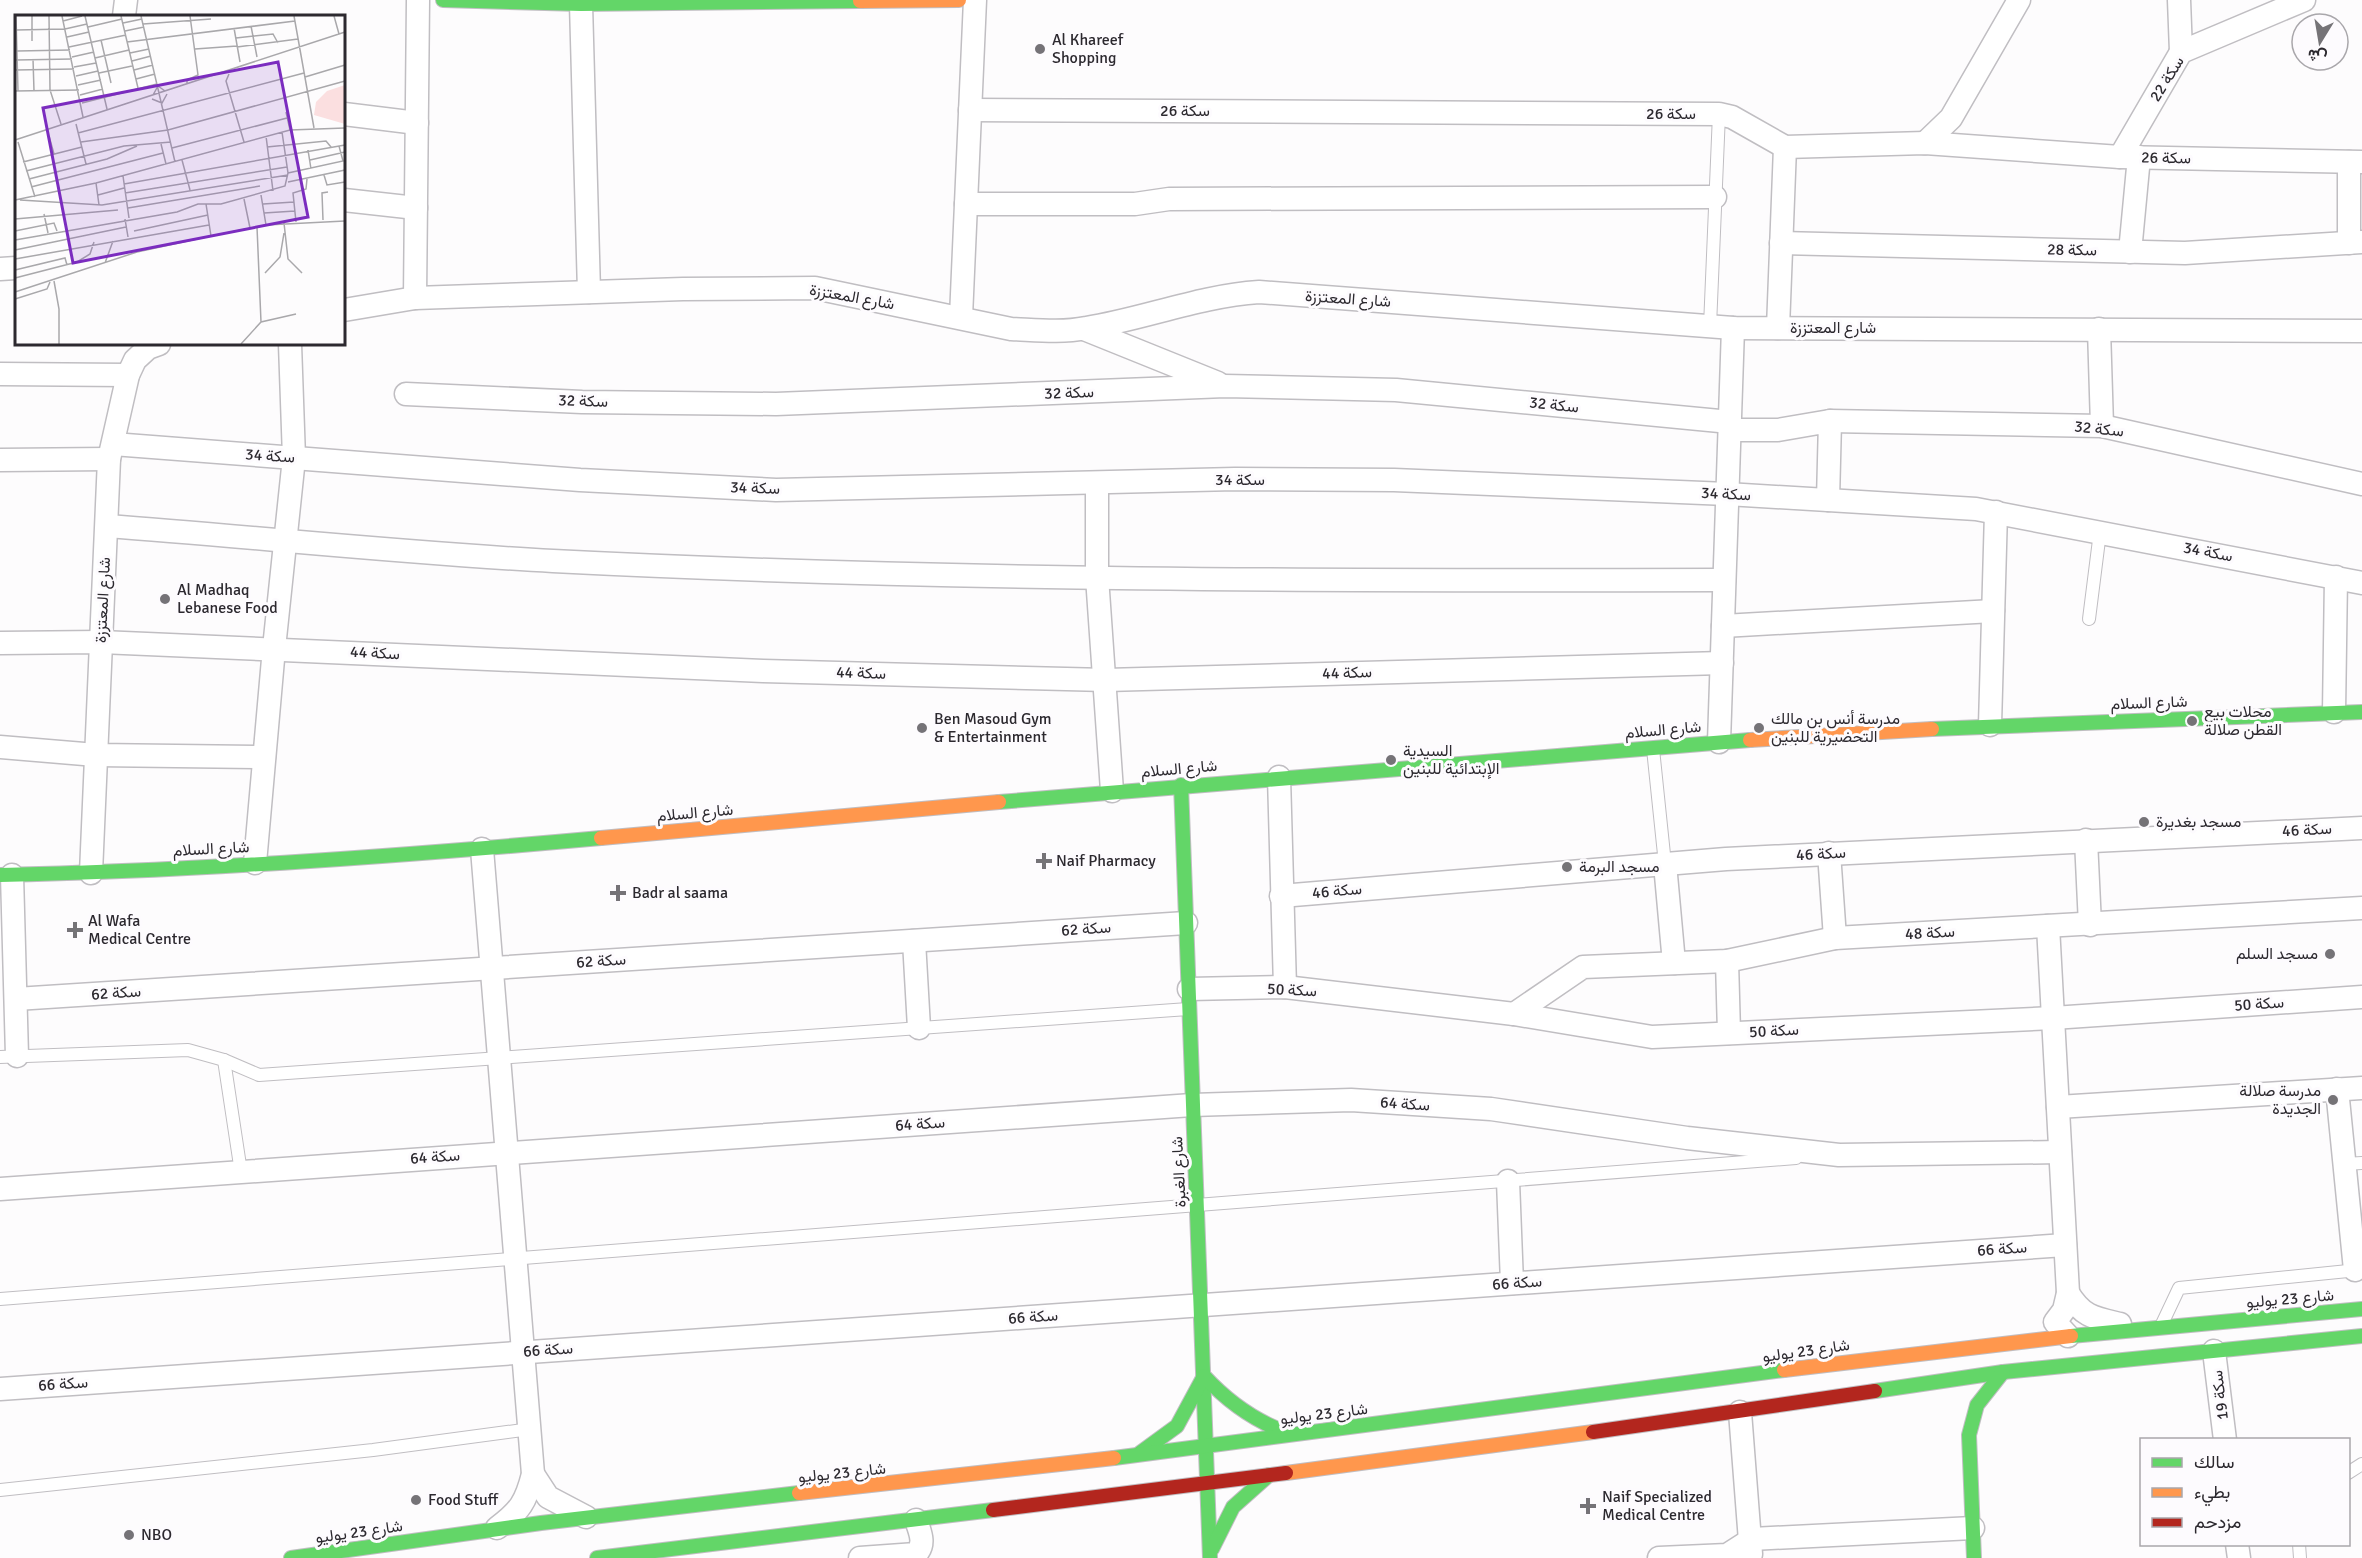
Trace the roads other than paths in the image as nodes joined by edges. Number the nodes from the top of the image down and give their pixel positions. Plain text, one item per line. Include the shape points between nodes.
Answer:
1 (126, 0) edge
2 (418, 0) edge
3 (443, 0) edge
4 (959, 0) edge
5 (975, 0) edge
6 (2019, 0) edge
7 (2179, 0) edge
8 (2304, 0) edge
9 (514, 2) edge
10 (581, 4) junction
11 (124, 15) edge
12 (2181, 52) junction
13 (970, 110) junction
14 (345, 114) edge
15 (1719, 114) junction
16 (417, 123) junction
17 (1925, 143) junction
18 (1785, 147) junction
19 (2130, 157) junction
20 (2355, 162) edge
21 (1715, 197) junction
22 (345, 200) edge
23 (966, 204) junction
24 (416, 208) junction
25 (1781, 243) junction
26 (2355, 243) edge
27 (2130, 252) junction
28 (15, 268) edge
29 (0, 269) edge
30 (589, 292) junction
31 (415, 298) junction
32 (345, 310) edge
33 (961, 317) junction
34 (1710, 326) junction
35 (1733, 328) junction
36 (1778, 328) junction
37 (1084, 329) junction
38 (2099, 329) junction
39 (2362, 332) edge
40 (156, 345) edge
41 (290, 345) edge
42 (0, 374) edge
43 (128, 375) junction
44 (1225, 386) junction
45 (406, 394) dead end
46 (1830, 420) junction
47 (1730, 426) junction
48 (2102, 426) junction
49 (111, 452) junction
50 (294, 458) junction
51 (0, 460) edge
52 (1097, 483) junction
53 (2362, 484) edge
54 (1727, 494) junction
55 (1828, 500) junction
56 (1996, 512) junction
57 (107, 526) junction
58 (2100, 532) junction
59 (287, 540) junction
60 (1097, 577) junction
61 (2336, 577) junction
62 (1725, 580) junction
63 (2362, 583) edge
64 (1993, 611) junction
65 (2089, 619) dead end
66 (1723, 626) junction
67 (101, 642) junction
68 (0, 643) edge
69 (274, 648) junction
70 (1722, 663) junction
71 (1106, 680) junction
72 (2334, 712) junction
73 (2362, 712) edge
74 (1990, 725) junction
75 (1719, 742) junction
76 (0, 747) edge
77 (1653, 748) junction
78 (96, 755) junction
79 (264, 758) junction
80 (1279, 777) junction
81 (1181, 785) junction
82 (1112, 791) junction
83 (2362, 828) edge
84 (2086, 840) junction
85 (482, 849) junction
86 (1828, 853) junction
87 (255, 863) junction
88 (1665, 864) junction
89 (91, 873) junction
90 (6, 875) edge
91 (1281, 896) junction
92 (2362, 908) edge
93 (1186, 923) junction
94 (2090, 925) junction
95 (2048, 926) junction
96 (1835, 938) junction
97 (914, 941) junction
98 (1727, 961) junction
99 (1674, 963) junction
100 (492, 968) junction
101 (1284, 987) junction
102 (2362, 997) edge
103 (16, 999) junction
104 (1189, 999) junction
105 (1514, 1014) junction
106 (2053, 1018) junction
107 (919, 1028) junction
108 (1729, 1033) junction
109 (9, 1057) edge
110 (499, 1058) junction
111 (224, 1060) junction
112 (2362, 1088) edge
113 (2337, 1089) junction
114 (1192, 1105) junction
115 (2058, 1107) junction
116 (507, 1152) junction
117 (2060, 1152) junction
118 (1839, 1155) junction
119 (2353, 1163) edge
120 (241, 1172) junction
121 (1508, 1181) junction
122 (0, 1189) edge
123 (1197, 1205) junction
124 (2065, 1245) junction
125 (516, 1258) junction
126 (2358, 1270) edge
127 (1512, 1283) junction
128 (2068, 1293) junction
129 (0, 1299) edge
130 (1201, 1305) junction
131 (2362, 1309) edge
132 (2151, 1328) junction
133 (2068, 1336) junction
134 (2362, 1336) edge
135 (2214, 1351) junction
136 (524, 1352) junction
137 (2003, 1372) junction
138 (1204, 1376) junction
139 (1921, 1383) junction
140 (0, 1389) edge
141 (1944, 1399) dead end
142 (1740, 1412) junction
143 (1958, 1416) dead end
144 (530, 1429) junction
145 (1293, 1434) junction
146 (1970, 1435) junction
147 (2225, 1438) edge
148 (1206, 1445) junction
149 (1136, 1455) junction
150 (533, 1474) junction
151 (1269, 1474) junction
152 (1207, 1484) junction
153 (0, 1490) edge
154 (1149, 1491) junction
155 (1167, 1502) dead end
156 (589, 1518) junction
157 (916, 1520) junction
158 (1193, 1525) dead end
159 (1973, 1528) junction
160 (496, 1529) junction
161 (1751, 1549) edge
162 (1210, 1556) edge
163 (291, 1558) edge
164 (597, 1558) edge
165 (860, 1558) edge
166 (1659, 1558) edge
167 (1974, 1558) edge

1 - 11 street
2 - 16 street
3 - 9 main road
4 - 10 main road
5 - 13 street
6 - 17 street via 1951,118
7 - 12 street
8 - 12 street, سكة 22
9 - 10 main road
10 - 30 street
12 - 19 street, سكة 22
13 - 15 street, سكة 26
13 - 23 street
14 - 16 street
15 - 18 street, سكة 26 via 1732,117
15 - 21 lane
16 - 24 street
17 - 18 street, سكة 26
17 - 19 street, سكة 26
18 - 25 street
19 - 20 street, سكة 26
19 - 27 street
20 - 26 street
21 - 23 street via 1169,199 1135,204
21 - 34 lane
22 - 24 street
23 - 33 street
24 - 31 street
25 - 27 street, سكة 28
25 - 36 street
26 - 27 street, سكة 28 via 2186,253
28 - 29 street
30 - 31 street, شارع المعتززة
30 - 33 street, شارع المعتززة via 815,288
31 - 32 street, شارع المعتززة
33 - 37 street, شارع المعتززة via 1011,329
34 - 35 street, شارع المعتززة
34 - 37 street, شارع المعتززة via 1259,292 1226,294
35 - 36 street, شارع المعتززة
35 - 47 street
36 - 38 street, شارع المعتززة
37 - 44 street
38 - 39 street, شارع المعتززة
38 - 48 street
40 - 43 street, شارع المعتززة via 135,360
41 - 50 street
42 - 43 street
43 - 49 street, شارع المعتززة
44 - 45 street, سكة 32 via 776,404 582,402
44 - 47 street, سكة 32 via 1396,390
46 - 47 street, سكة 32 via 1778,430
46 - 48 street, سكة 32
46 - 55 street
47 - 54 street
48 - 53 street, سكة 32
49 - 50 street, سكة 34
49 - 51 street, سكة 34
49 - 57 street, شارع المعتززة
50 - 52 street, سكة 34 via 580,480 776,490
50 - 59 street
52 - 54 street, سكة 34 via 1394,480
52 - 60 street
54 - 55 street, سكة 34
54 - 62 street
55 - 56 street, سكة 34
56 - 58 street, سكة 34
56 - 64 street
57 - 59 street
57 - 67 street, شارع المعتززة
58 - 61 street, سكة 34
58 - 65 lane
59 - 60 street via 550,561
59 - 69 street
60 - 62 street
60 - 71 street
61 - 63 street, سكة 34
61 - 72 street
62 - 66 street
64 - 66 street
64 - 74 street
66 - 70 street
67 - 68 street, سكة 44
67 - 69 street, سكة 44
67 - 78 street, شارع المعتززة
69 - 71 street, سكة 44 via 763,671
69 - 79 street
70 - 71 street, سكة 44
70 - 75 street
71 - 82 street
72 - 73 main road, شارع السلام
72 - 74 main road, شارع السلام
74 - 75 main road, شارع السلام
75 - 77 main road, شارع السلام
76 - 78 street
77 - 80 main road, شارع السلام
77 - 88 lane
78 - 79 street
78 - 89 street, شارع المعتززة
79 - 87 street
80 - 81 main road, شارع السلام
80 - 91 street
81 - 82 main road, شارع السلام
81 - 93 main road, شارع الغبرة
82 - 85 main road, شارع السلام
83 - 84 street, سكة 46
84 - 86 street, سكة 46
84 - 94 street
85 - 87 main road, شارع السلام
85 - 100 street
86 - 88 street, سكة 46
86 - 96 street
87 - 89 main road, شارع السلام
88 - 91 street, سكة 46
88 - 99 street
89 - 90 main road, شارع السلام
90 - 103 street
91 - 101 street
92 - 94 street, سكة 48
93 - 97 street, سكة 62
93 - 104 main road, شارع الغبرة
94 - 95 street, سكة 48
95 - 96 street, سكة 48
95 - 106 street
96 - 98 street, سكة 48
97 - 100 street, سكة 62
97 - 107 street
98 - 99 street, سكة 48
98 - 108 street
99 - 105 street, سكة 48 via 1583,967
100 - 103 street, سكة 62
100 - 110 street
101 - 104 street, سكة 50
101 - 105 street, سكة 50
102 - 106 street, سكة 50
103 - 109 street
104 - 107 lane
104 - 114 main road, شارع الغبرة
105 - 108 street, سكة 50 via 1652,1037
106 - 108 street, سكة 50
106 - 115 street
107 - 110 lane
109 - 111 lane via 188,1050
110 - 111 lane via 259,1075
110 - 116 street
111 - 120 lane
112 - 113 street
113 - 115 street
113 - 119 street
114 - 116 street, سكة 64
114 - 118 street, سكة 64 via 1351,1100 1491,1109 1687,1138
114 - 123 main road, شارع الغبرة
115 - 117 street
116 - 120 street, سكة 64
116 - 125 street
117 - 118 street, سكة 64
117 - 124 street
118 - 121 lane
119 - 126 street
120 - 122 street, سكة 64
121 - 123 lane
121 - 127 street
123 - 125 lane
123 - 130 main road, شارع الغبرة
124 - 127 street, سكة 66
124 - 128 street
125 - 129 lane
125 - 136 street
126 - 132 lane via 2180,1288
127 - 130 street, سكة 66
128 - 132 street via 2089,1316
128 - 133 street via 2064,1310 2055,1322
130 - 136 street, سكة 66
130 - 138 main road, شارع الغبرة
131 - 132 main road, شارع 23 يوليو
132 - 133 main road, شارع 23 يوليو
133 - 145 main road, شارع 23 يوليو
134 - 135 main road
135 - 137 main road
135 - 147 street, سكة 19
136 - 140 street, سكة 66
136 - 144 street
137 - 139 main road
137 - 146 main road via 1977,1405
138 - 145 main road via 1242,1414
138 - 148 main road, شارع الغبرة
138 - 149 main road via 1177,1425
139 - 141 main road
139 - 142 main road
142 - 151 main road
142 - 161 street
143 - 146 main road
144 - 150 street
144 - 153 lane
145 - 148 main road, شارع 23 يوليو
146 - 159 main road
148 - 149 main road, شارع 23 يوليو
148 - 152 main road, شارع الغبرة
149 - 156 main road, شارع 23 يوليو
150 - 156 street via 548,1497
150 - 160 street via 527,1498 516,1514
151 - 152 main road
151 - 162 main road via 1242,1494
152 - 154 main road
152 - 162 main road, شارع الغبرة
154 - 155 main road
154 - 157 main road
156 - 160 main road, شارع 23 يوليو
157 - 164 main road
157 - 165 street via 922,1541 916,1554
158 - 162 main road
159 - 161 street
159 - 167 main road
160 - 163 main road, شارع 23 يوليو
161 - 166 street via 1728,1555

